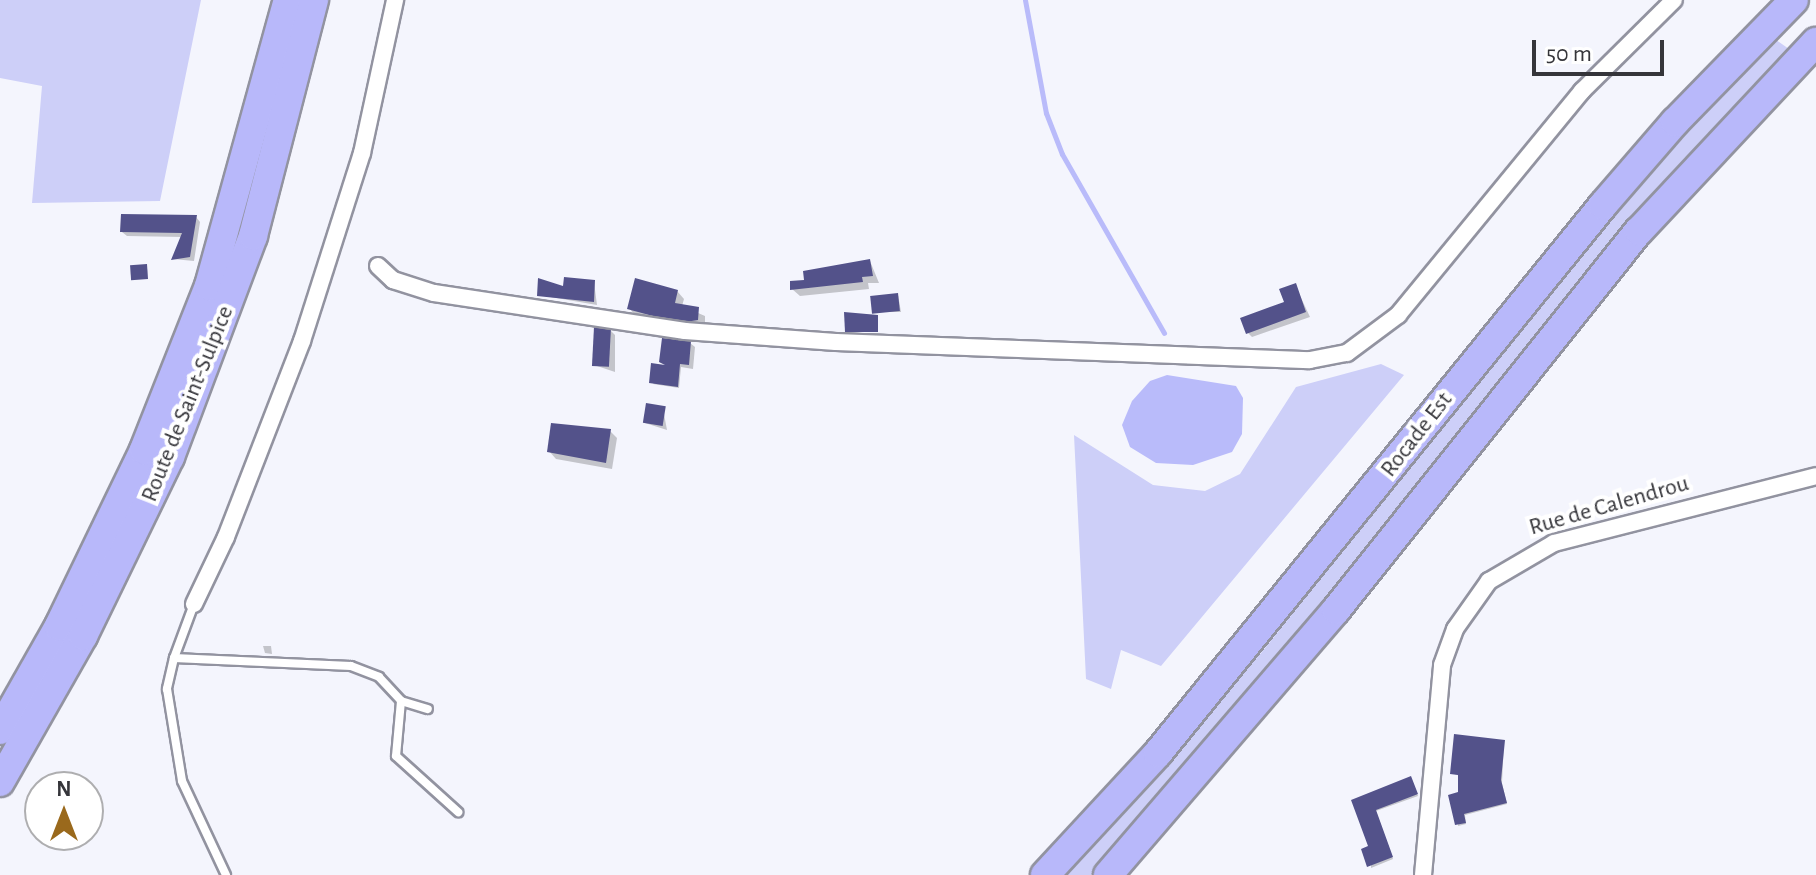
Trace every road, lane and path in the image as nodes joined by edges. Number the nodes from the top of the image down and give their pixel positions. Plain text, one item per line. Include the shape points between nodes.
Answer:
1 (288, 0) edge
2 (314, 0) edge
3 (395, 0) edge
4 (1674, 0) edge
5 (1794, 0) edge
6 (1816, 42) edge
7 (378, 266) dead end
8 (1816, 476) edge
9 (194, 604) joint
10 (174, 658) junction
11 (401, 701) junction
12 (428, 709) dead end
13 (0, 730) edge
14 (0, 782) edge
15 (458, 812) dead end
16 (226, 875) edge
17 (1045, 875) edge
18 (1108, 875) edge
19 (1423, 875) edge

1 - 13 highway, Route de Saint-Sulpice via 203,300 144,450 59,626
2 - 14 highway, Route de Saint-Sulpice via 253,236 170,457 83,636
3 - 9 street via 347,205 270,431
4 - 7 street via 1582,91 1398,315 1347,353 1310,360 685,331 434,293 393,280
5 - 17 highway, Rocade Est via 1685,111 1603,205 1218,680
6 - 18 highway, Rocade Est via 1639,231 1336,610
8 - 19 street, Rue de Calendrou via 1554,543 1489,581 1465,611 1442,665
9 - 10 lane
10 - 11 lane via 351,666 379,677
10 - 16 lane via 167,689 182,781
11 - 12 lane
11 - 15 lane via 396,756

